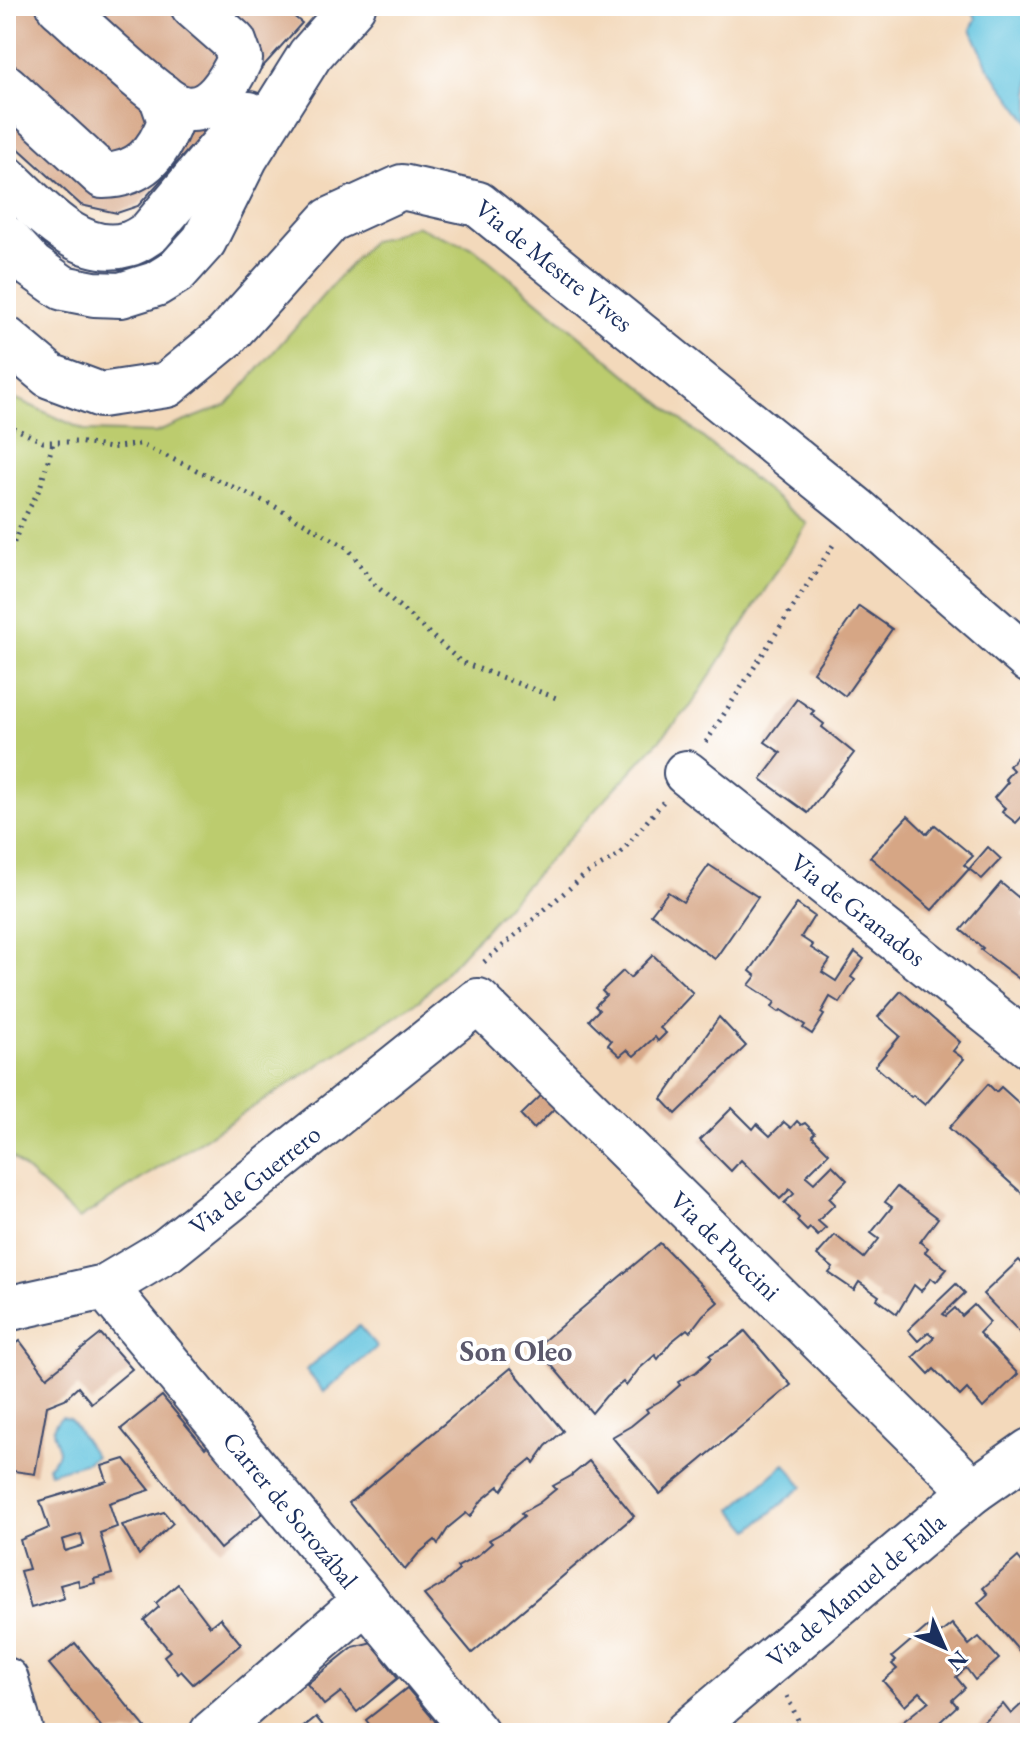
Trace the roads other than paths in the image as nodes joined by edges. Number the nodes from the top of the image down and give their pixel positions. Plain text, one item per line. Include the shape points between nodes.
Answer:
1 (59, 6) edge
2 (193, 6) edge
3 (353, 6) edge
4 (310, 55) junction
5 (6, 87) edge
6 (161, 95) junction
7 (6, 178) edge
8 (6, 238) edge
9 (6, 339) edge
10 (1030, 661) edge
11 (686, 773) dead end
12 (478, 1001) joint
13 (1030, 1046) edge
14 (105, 1287) junction
15 (6, 1309) edge
16 (1030, 1451) edge
17 (973, 1491) junction
18 (366, 1600) junction
19 (6, 1680) edge
20 (21, 1733) edge
21 (212, 1733) edge
22 (476, 1733) edge
23 (686, 1733) edge

1 - 6 street
2 - 6 street via 234,42 240,59 216,97 195,108 182,108
3 - 4 street
4 - 7 street via 292,64 150,232 129,244 80,240
4 - 8 street via 246,157 204,241 177,271 156,284 121,295 63,288
5 - 6 street via 103,176 122,176 153,153 170,121
9 - 10 street, Via de Mestre Vives via 50,376 101,395 167,385 225,337 330,220 402,187 478,204 856,509
11 - 13 street, Via de Granados
12 - 14 street, Via de Guerrero via 167,1250
12 - 17 street, Via de Puccini
14 - 15 street, Via de Guerrero
14 - 18 street, Carrer de Sorozábal
16 - 17 street, Via de Manuel de Falla
17 - 23 street, Via de Manuel de Falla
18 - 21 street
18 - 22 street, Carrer de Sorozábal
19 - 20 street

